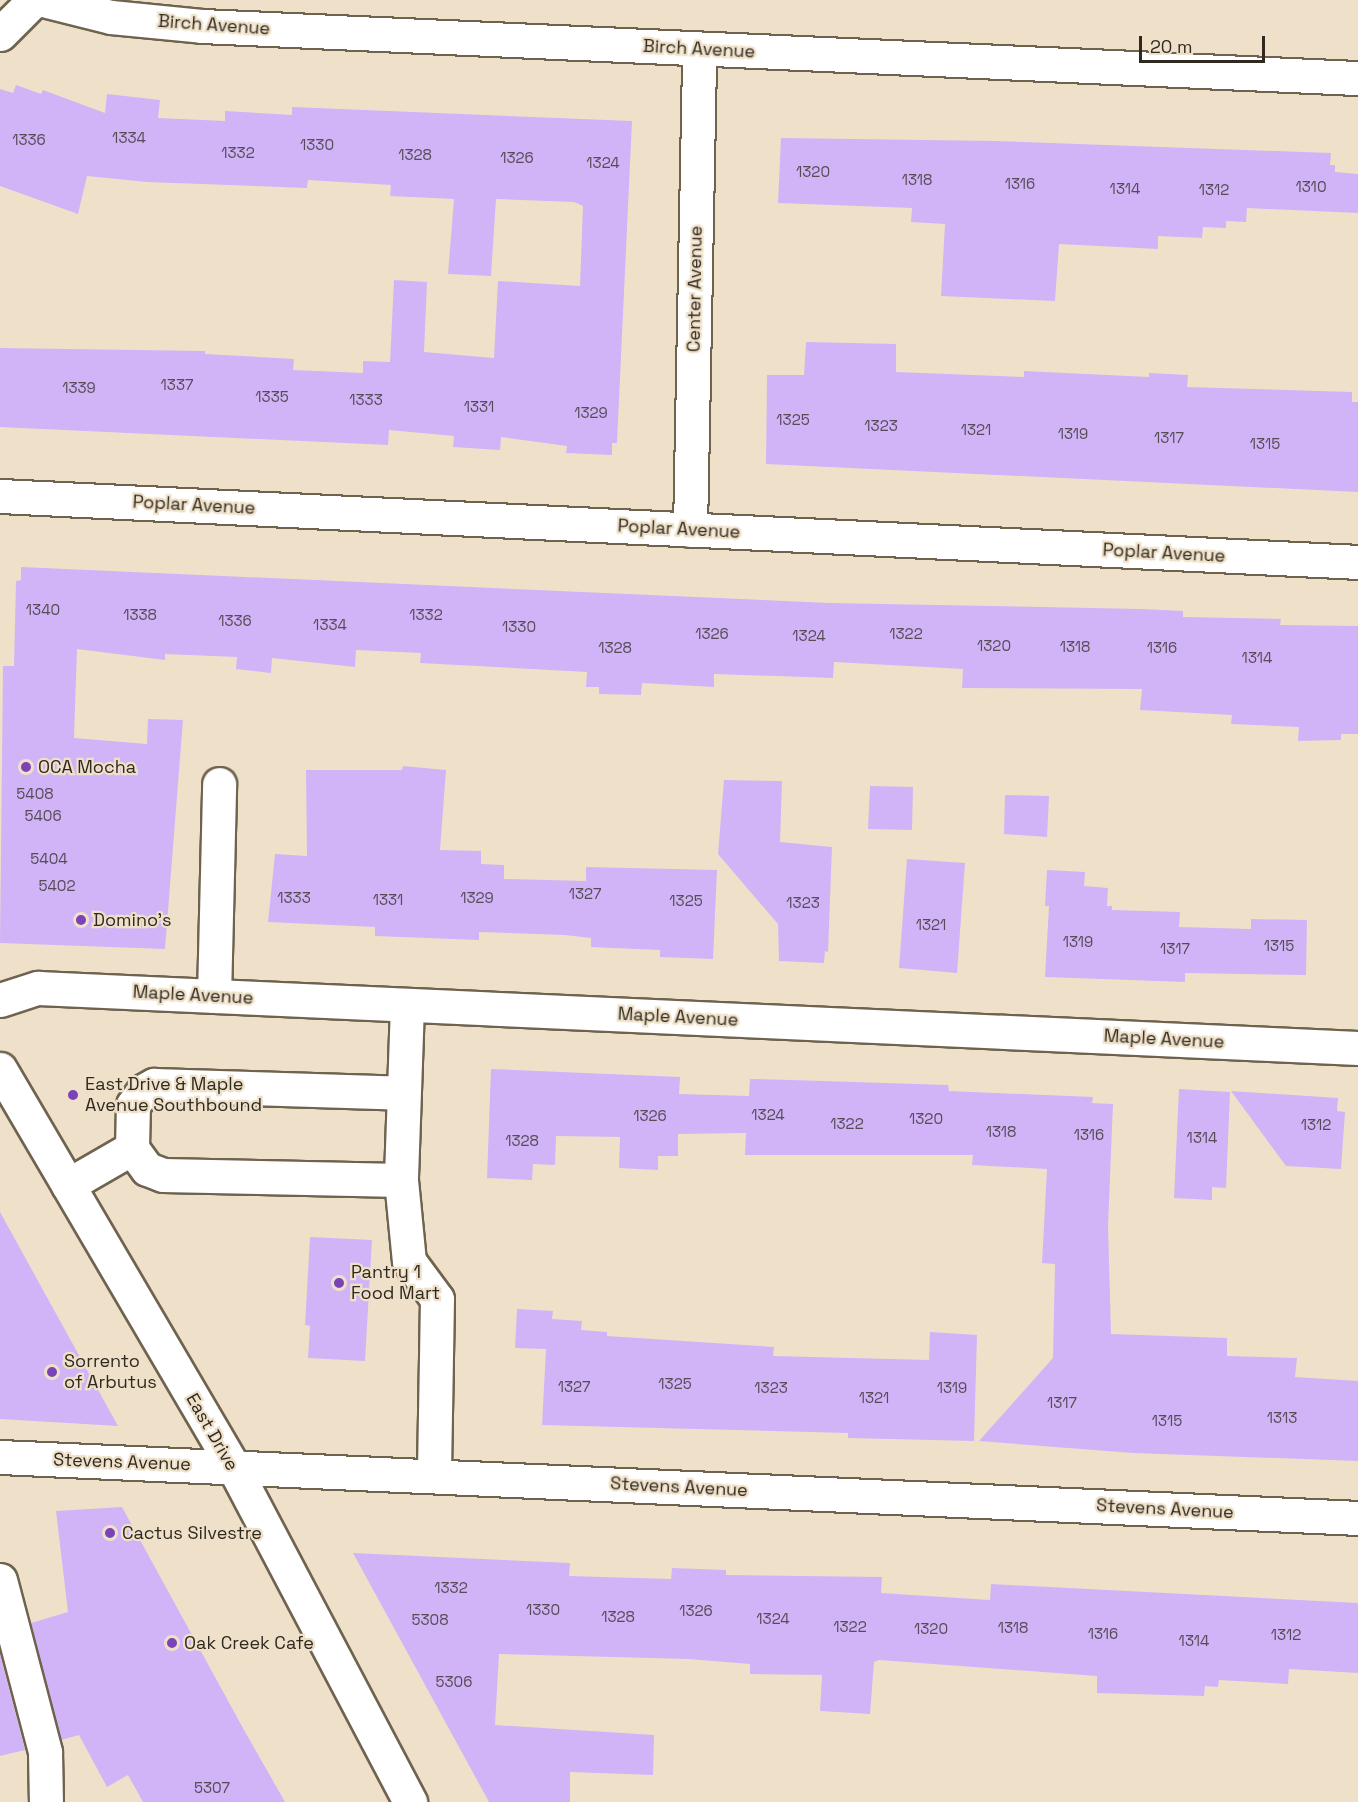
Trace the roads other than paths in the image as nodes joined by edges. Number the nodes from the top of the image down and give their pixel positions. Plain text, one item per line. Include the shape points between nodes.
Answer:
1 (34, 0) edge
2 (43, 0) edge
3 (0, 34) edge
4 (699, 49) junction
5 (1358, 78) edge
6 (0, 496) edge
7 (690, 530) junction
8 (1358, 562) edge
9 (219, 784) dead end
10 (214, 996) junction
11 (0, 1000) edge
12 (408, 1005) junction
13 (1358, 1048) edge
14 (0, 1070) edge
15 (402, 1093) junction
16 (132, 1148) junction
17 (401, 1180) junction
18 (68, 1185) junction
19 (0, 1457) edge
20 (233, 1466) junction
21 (434, 1476) junction
22 (1358, 1518) edge
23 (0, 1580) edge
24 (46, 1802) edge
25 (410, 1802) edge

1 - 3 street
2 - 4 street, Birch Avenue via 111,17 202,26
4 - 5 street, Birch Avenue
4 - 7 street, Center Avenue
6 - 7 street, Poplar Avenue
7 - 8 street, Poplar Avenue
9 - 10 street
10 - 11 street, Maple Avenue via 38,988
10 - 12 street, Maple Avenue
12 - 13 street, Maple Avenue
12 - 15 street
14 - 18 street, East Drive
15 - 16 street via 154,1085 142,1091 134,1105
15 - 17 street
16 - 17 street via 147,1169 163,1175
16 - 18 street
17 - 21 street via 409,1261 437,1299
18 - 20 street, East Drive
19 - 20 street, Stevens Avenue
20 - 21 street, Stevens Avenue
20 - 25 street, East Drive
21 - 22 street, Stevens Avenue
23 - 24 street via 45,1752

